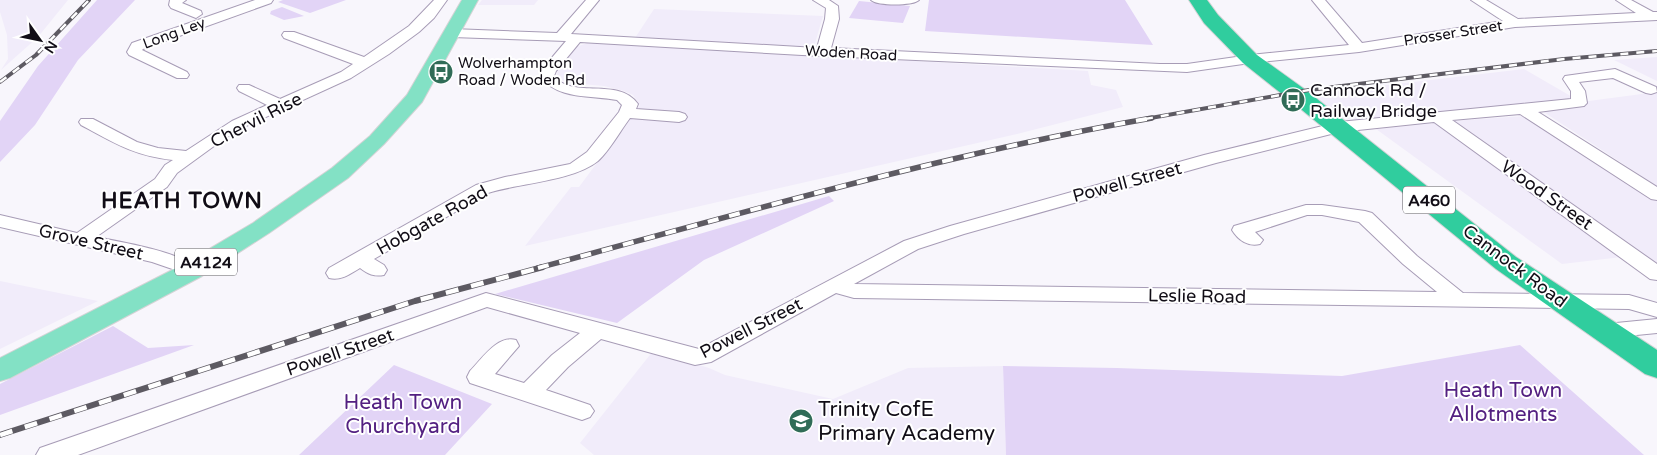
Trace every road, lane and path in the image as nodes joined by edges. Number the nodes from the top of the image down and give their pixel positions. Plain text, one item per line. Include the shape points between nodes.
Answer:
1 (180, 0) edge
2 (267, 0) edge
3 (441, 0) edge
4 (456, 0) edge
5 (470, 0) edge
6 (593, 0) edge
7 (807, 0) edge
8 (820, 0) edge
9 (877, 0) edge
10 (913, 0) edge
11 (1198, 0) edge
12 (1318, 0) edge
13 (1477, 0) edge
14 (1622, 0) edge
15 (196, 14) dead end
16 (1653, 16) edge
17 (1515, 23) junction
18 (444, 32) junction
19 (289, 35) dead end
20 (568, 37) junction
21 (1359, 48) junction
22 (823, 52) junction
23 (1250, 59) junction
24 (367, 62) junction
25 (182, 75) dead end
26 (244, 88) dead end
27 (1651, 90) dead end
28 (1579, 103) joint
29 (280, 105) junction
30 (1523, 109) junction
31 (626, 113) junction
32 (1437, 117) junction
33 (679, 118) dead end
34 (87, 122) dead end
35 (1339, 127) junction
36 (190, 156) junction
37 (1657, 195) edge
38 (0, 221) edge
39 (79, 240) junction
40 (1253, 240) dead end
41 (187, 268) junction
42 (336, 274) dead end
43 (1657, 274) edge
44 (833, 286) junction
45 (1460, 300) junction
46 (1562, 302) junction
47 (1657, 310) edge
48 (1657, 326) edge
49 (598, 330) junction
50 (1606, 331) junction
51 (508, 346) dead end
52 (0, 358) edge
53 (1657, 366) edge
54 (0, 371) edge
55 (528, 393) junction
56 (582, 411) dead end
57 (48, 455) edge

1 - 15 street via 174,5
2 - 25 street, Long Ley via 137,46 134,52
3 - 24 street, Chervil Rise via 414,29
4 - 18 main road, A4124
5 - 18 main road, A4124
6 - 20 street
7 - 8 street
8 - 22 street via 832,6 832,20
9 - 10 street
11 - 23 highway, Cannock Road / A460 via 1211,19
12 - 21 street
13 - 17 street
14 - 16 street
16 - 17 street, Prosser Street
17 - 21 street, Prosser Street
18 - 20 street, Woden Road
18 - 41 main road, A4124 via 415,98 377,140 306,198 261,228
19 - 24 street via 356,61
20 - 22 street, Woden Road
20 - 31 street via 549,70 549,80 568,89 622,96 630,104
21 - 23 street, Prosser Street
22 - 23 street, Woden Road via 1160,68 1188,68
23 - 35 highway, Cannock Road / A460
24 - 29 street, Chervil Rise
26 - 29 street
27 - 28 street via 1616,73 1570,79 1578,91
28 - 30 street
29 - 36 street, Chervil Rise via 238,124
30 - 32 street
30 - 37 street
31 - 33 street
31 - 42 street, Hobgate Road via 593,156 575,168 482,189 370,265
32 - 35 street
32 - 43 street, Wood Street
34 - 36 street via 131,146 156,153
35 - 44 street, Powell Street via 1210,159 923,240
35 - 46 highway, Cannock Road / A460 via 1506,263
36 - 39 street, Chervil Rise via 171,169 161,183
38 - 39 street, Grove Street
39 - 41 street, Grove Street via 158,257
40 - 45 street via 1241,230 1306,210 1365,217 1410,260
41 - 52 main road, A4124
41 - 54 main road, A4124
44 - 45 street, Leslie Road via 854,291
44 - 49 street, Powell Street via 704,356 695,357
45 - 46 street, Leslie Road
46 - 47 street via 1629,302
46 - 50 highway, Cannock Road / A460
48 - 50 street
49 - 55 street via 560,360
49 - 57 street, Powell Street via 486,300
50 - 53 highway, Cannock Road / A460
51 - 55 street via 478,377
55 - 56 street

